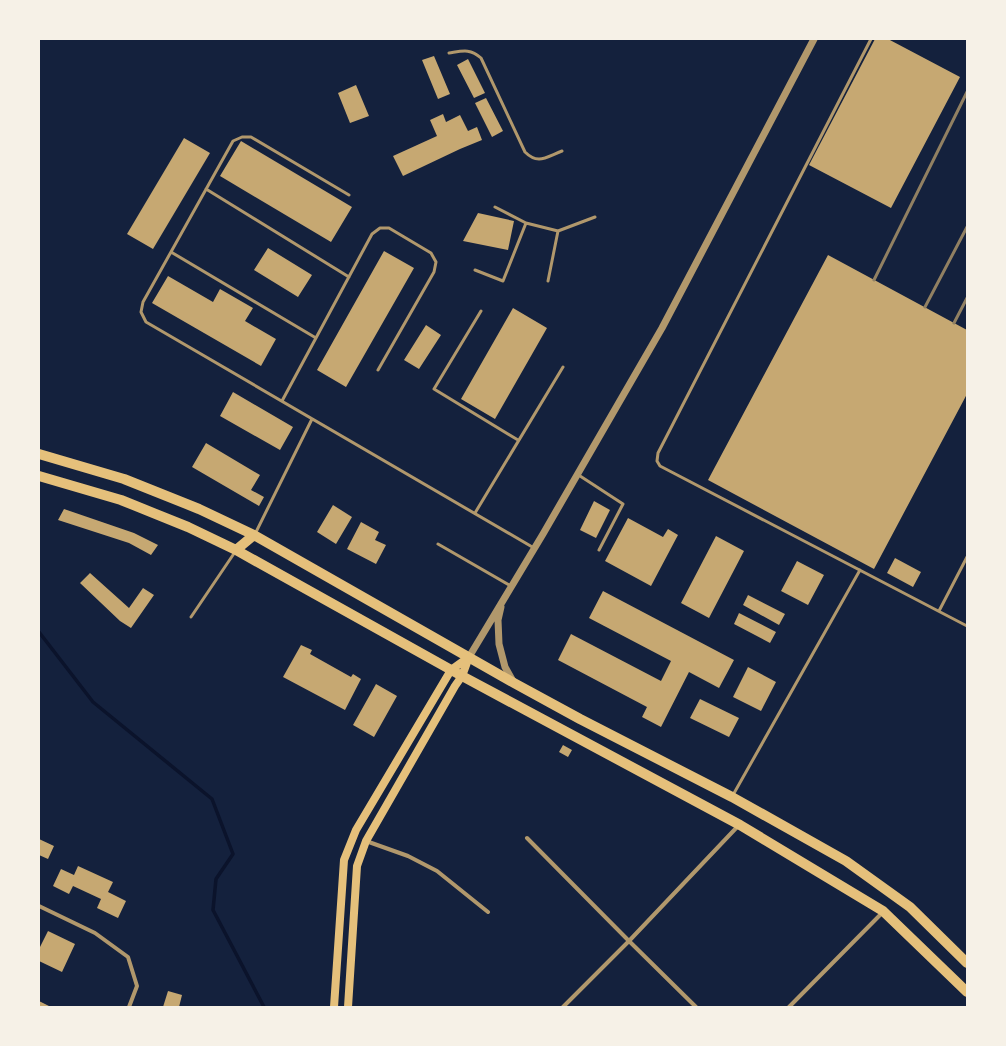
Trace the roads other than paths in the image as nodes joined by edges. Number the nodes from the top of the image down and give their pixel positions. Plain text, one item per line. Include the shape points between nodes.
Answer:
1 (814, 39) edge
2 (871, 39) edge
3 (448, 52) dead end
4 (562, 151) dead end
5 (206, 189) junction
6 (349, 195) dead end
7 (495, 207) dead end
8 (596, 217) dead end
9 (526, 223) junction
10 (558, 231) junction
11 (171, 252) junction
12 (475, 270) dead end
13 (349, 277) junction
14 (548, 281) dead end
15 (481, 311) dead end
16 (316, 338) junction
17 (563, 367) dead end
18 (378, 370) dead end
19 (282, 401) junction
20 (312, 419) junction
21 (518, 440) junction
22 (39, 454) edge
23 (577, 474) junction
24 (39, 476) edge
25 (475, 513) junction
26 (254, 535) junction
27 (438, 544) dead end
28 (534, 548) junction
29 (236, 550) junction
30 (599, 550) dead end
31 (967, 557) edge
32 (860, 570) junction
33 (511, 586) junction
34 (503, 600) junction
35 (939, 611) junction
36 (191, 617) dead end
37 (967, 626) edge
38 (469, 657) junction
39 (452, 670) junction
40 (462, 676) junction
41 (514, 683) junction
42 (732, 797) junction
43 (740, 825) junction
44 (527, 838) dead end
45 (366, 840) junction
46 (39, 906) edge
47 (884, 911) junction
48 (488, 912) dead end
49 (629, 941) junction
50 (967, 963) edge
51 (967, 992) edge
52 (129, 1007) edge
53 (334, 1007) edge
54 (348, 1007) edge
55 (562, 1007) edge
56 (696, 1007) edge
57 (789, 1007) edge

1 - 23 street via 662,328
2 - 32 lane via 658,453 657,461 660,466
3 - 4 lane via 475,52 481,58 525,152 531,158 539,160
5 - 6 lane via 233,141 242,136 251,137
5 - 11 lane
5 - 13 lane
7 - 9 lane
8 - 10 lane
9 - 10 lane
9 - 12 lane via 503,281
10 - 14 lane
11 - 16 lane
11 - 19 lane via 143,302 141,312 146,322
13 - 16 lane
13 - 18 lane via 372,234 380,228 389,228 431,253 436,262 434,272
15 - 21 lane via 434,389
16 - 19 lane
17 - 21 lane
19 - 20 lane
20 - 25 lane
20 - 26 lane
21 - 25 lane
22 - 26 main road via 124,479 199,509
23 - 28 street
23 - 30 lane via 623,504
24 - 29 main road via 122,500
25 - 28 lane
26 - 29 main road
26 - 38 main road
27 - 33 lane
28 - 33 street
29 - 36 lane
29 - 39 main road
31 - 35 lane
32 - 35 lane
32 - 42 lane
33 - 34 street
34 - 38 street
34 - 41 street via 498,620 499,644 505,667
35 - 37 lane
38 - 39 main road
38 - 40 main road
38 - 41 main road
39 - 40 main road
39 - 53 main road via 356,830 344,860
40 - 43 main road
40 - 45 main road
41 - 42 main road
42 - 50 main road via 846,861 910,907
43 - 47 main road
43 - 49 street
44 - 49 street
45 - 48 street via 438,871
45 - 54 main road via 357,866
46 - 52 street via 95,933 128,957 137,986
47 - 51 main road
47 - 57 street
49 - 55 street
49 - 56 street

